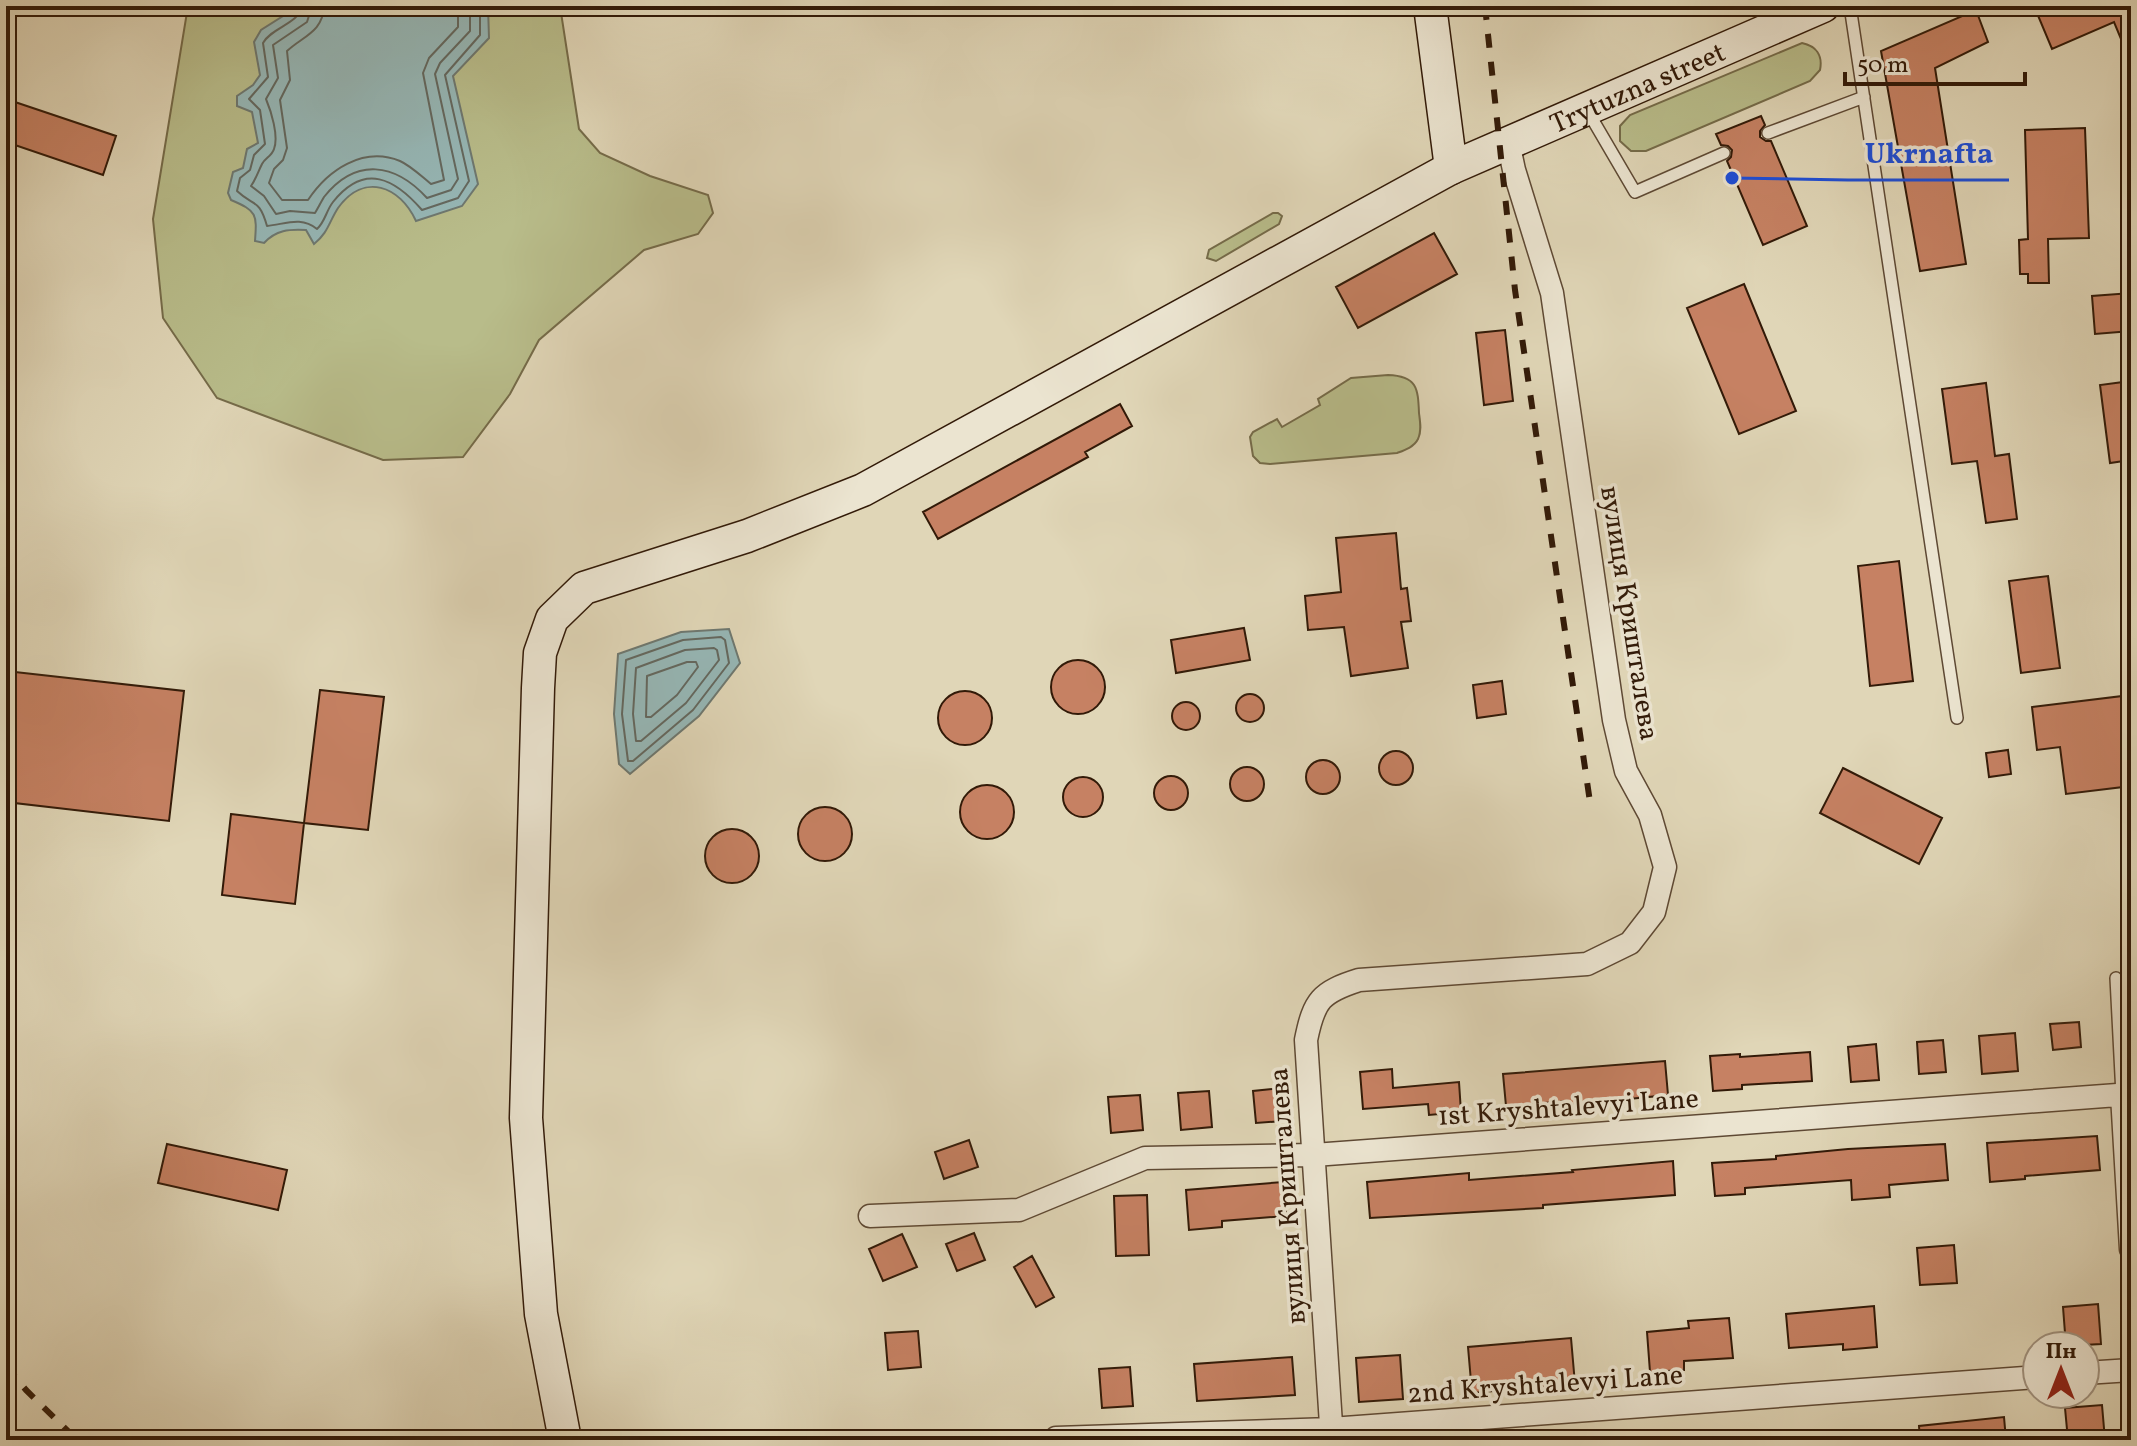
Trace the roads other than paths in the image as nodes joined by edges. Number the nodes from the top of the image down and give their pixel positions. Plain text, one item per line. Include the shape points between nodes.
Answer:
1 (1430, 6) edge
2 (1823, 6) edge
3 (1850, 6) edge
4 (1864, 97) junction
5 (1586, 108) junction
6 (1768, 133) dead end
7 (1508, 142) junction
8 (1724, 153) dead end
9 (1451, 168) junction
10 (1957, 718) dead end
11 (2116, 978) dead end
12 (2126, 1094) edge
13 (1314, 1155) junction
14 (870, 1216) dead end
15 (2131, 1249) edge
16 (2131, 1370) edge
17 (2101, 1372) edge
18 (2021, 1378) edge
19 (1331, 1435) edge
20 (1056, 1438) edge
21 (565, 1440) edge

1 - 9 street
2 - 5 street, Trytuzna street
3 - 4 lane
4 - 6 lane
4 - 10 lane
5 - 7 street, Trytuzna street
5 - 8 lane via 1635,192
7 - 9 street, Trytuzna street
7 - 13 street, вулиця Кришталева via 1552,293 1614,720 1626,771 1650,815 1665,867 1654,912 1630,943 1587,964 1359,980 1330,989 1311,1014 1306,1040
9 - 21 street, Trytuzna street via 863,490 747,536 584,588 552,619 540,653 526,1118 541,1314
11 - 12 lane
12 - 13 street, 1st Kryshtalevyi Lane
12 - 15 street
13 - 14 street, 1st Kryshtalevyi Lane via 1145,1158 1019,1210
13 - 19 street, вулиця Кришталева
16 - 17 street
18 - 19 street, 2nd Kryshtalevyi Lane
19 - 20 street, 2nd Kryshtalevyi Lane

